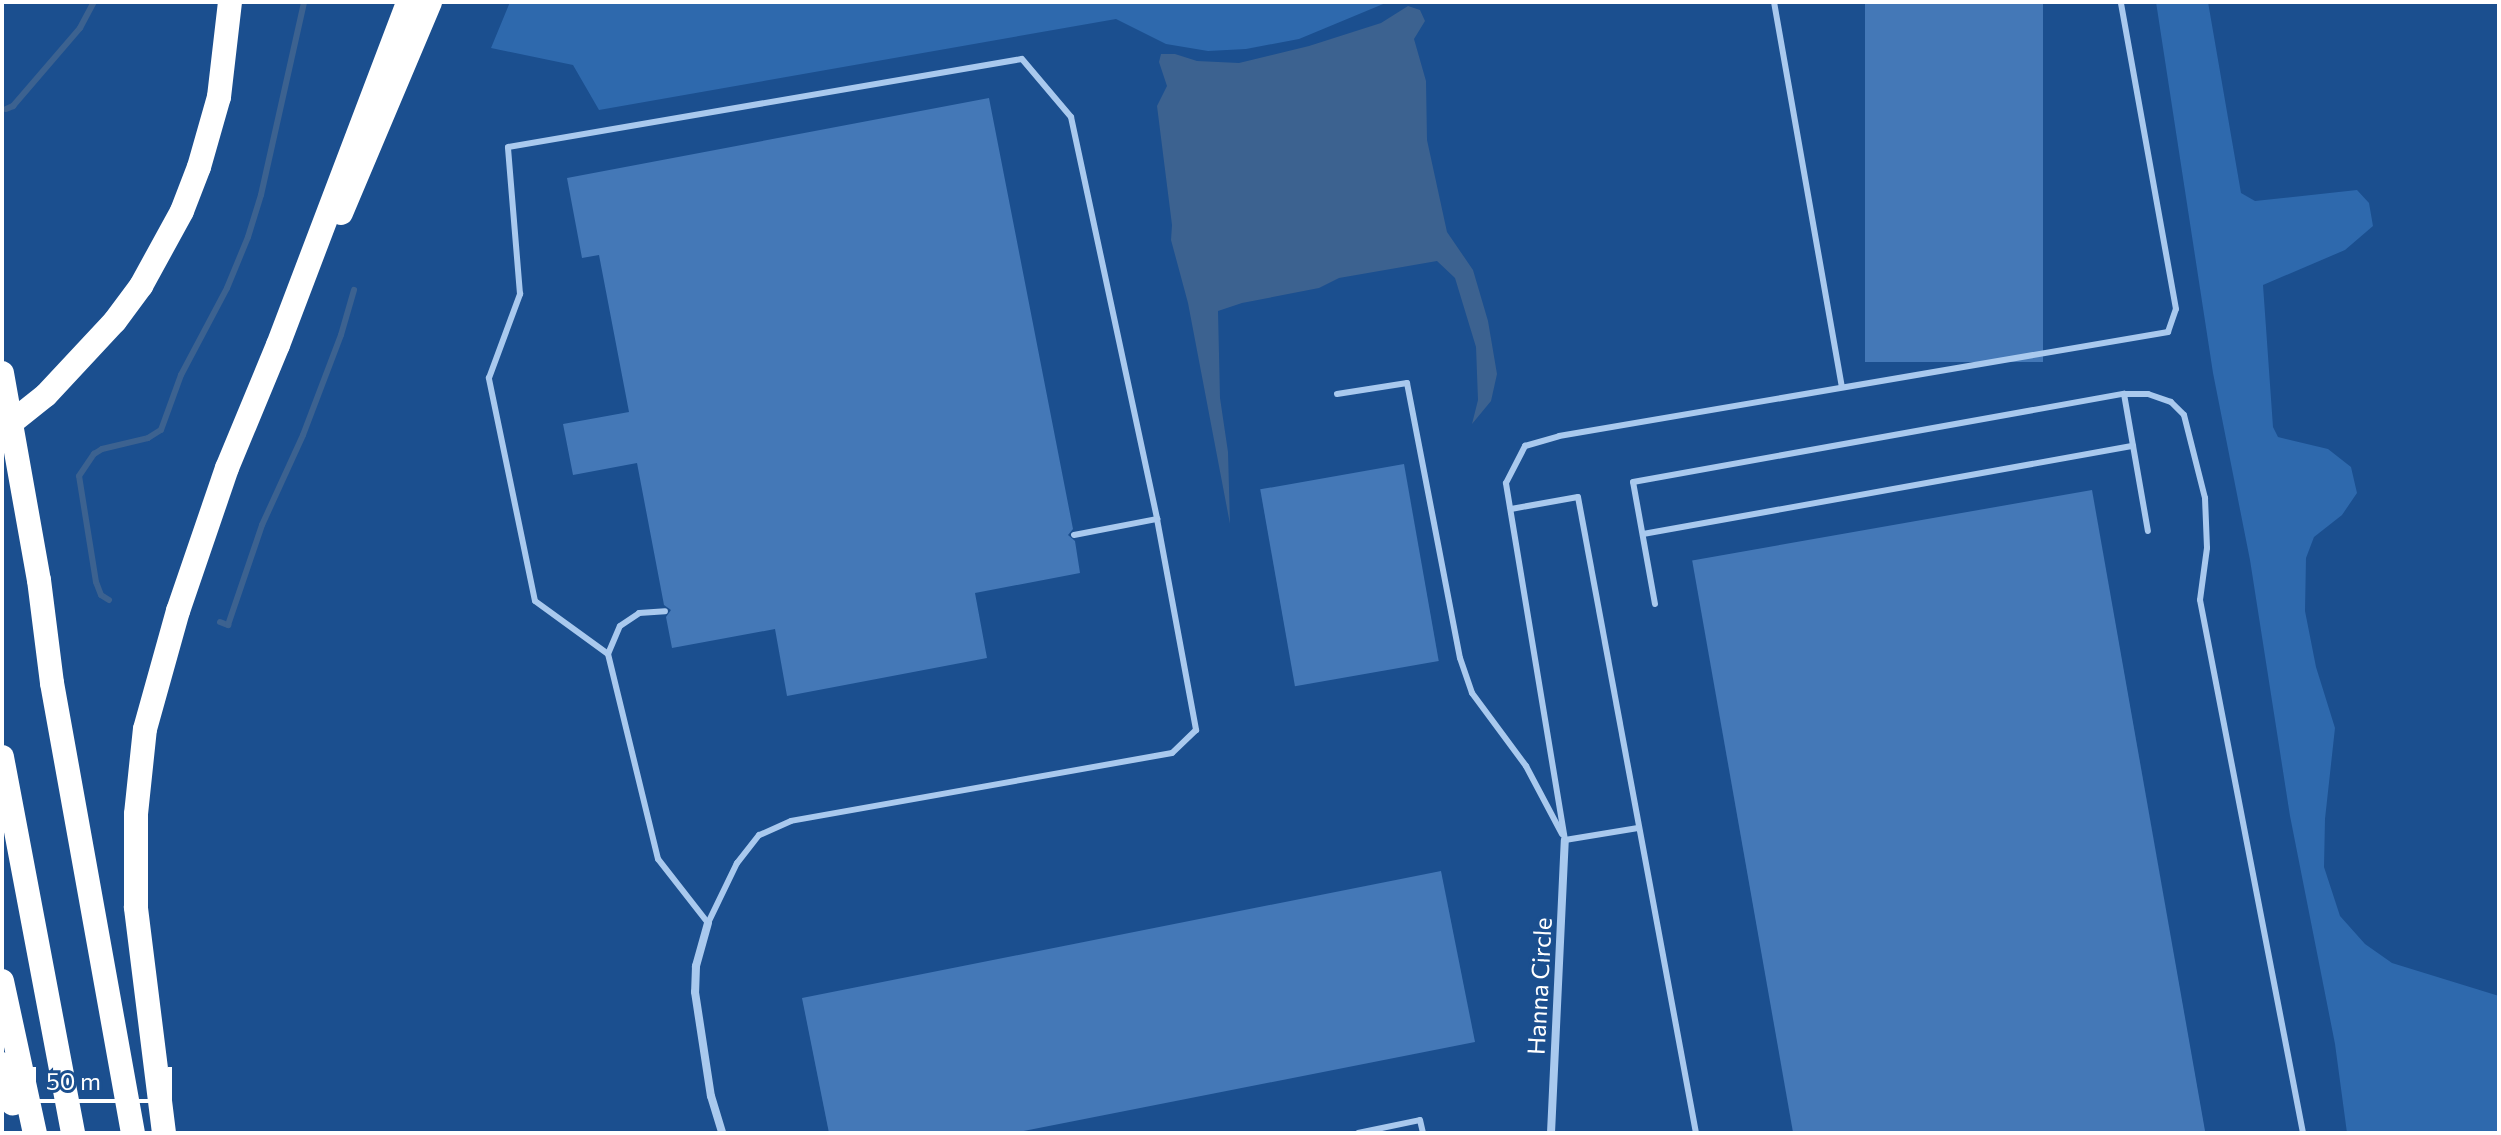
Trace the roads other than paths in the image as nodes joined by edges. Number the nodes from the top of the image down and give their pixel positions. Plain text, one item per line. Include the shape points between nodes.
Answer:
1 (230, 2) edge
2 (408, 2) edge
3 (430, 2) edge
4 (1774, 2) edge
5 (2121, 2) edge
6 (278, 345) junction
7 (2, 373) edge
8 (1842, 387) junction
9 (1337, 394) dead end
10 (2124, 394) junction
11 (2, 430) edge
12 (2133, 446) junction
13 (1511, 509) junction
14 (1157, 519) junction
15 (2148, 531) dead end
16 (1643, 534) junction
17 (1074, 535) dead end
18 (1655, 604) dead end
19 (665, 611) dead end
20 (608, 654) junction
21 (2, 757) edge
22 (1638, 828) junction
23 (1565, 840) junction
24 (708, 923) junction
25 (2, 981) edge
26 (2, 1064) edge
27 (21, 1133) edge
28 (35, 1133) edge
29 (73, 1133) edge
30 (133, 1133) edge
31 (164, 1133) edge
32 (722, 1133) edge
33 (1358, 1133) edge
34 (1423, 1133) edge
35 (1551, 1133) edge
36 (1696, 1133) edge
37 (2303, 1133) edge

1 - 11 highway, bridge via 219,97 182,211 115,321 46,395
2 - 6 highway
3 - 6 highway via 356,183
4 - 8 lane
5 - 8 lane via 2176,309 2168,332
6 - 31 highway via 227,468 178,611 143,741 135,847 137,923
7 - 30 highway
8 - 13 lane via 1525,446 1506,483
9 - 23 lane via 1407,383 1460,658 1472,693 1526,766
10 - 12 lane
10 - 16 lane via 1633,482
10 - 37 lane via 2148,394 2171,402 2184,415 2193,443 2205,498 2207,548 2200,600
12 - 15 lane
12 - 16 lane
13 - 22 lane via 1578,497
13 - 23 lane
14 - 17 lane
14 - 20 lane via 1071,117 1022,59 508,147 520,294 489,378 535,601
14 - 24 lane via 1195,711 1196,730 1172,753 791,821 759,835 737,863
16 - 18 lane
19 - 20 lane via 639,613 620,626
20 - 24 lane via 658,859
21 - 29 highway
22 - 23 lane
22 - 36 lane
23 - 35 street, Hanna Circle
24 - 32 street via 696,966 696,1007
25 - 28 highway
26 - 27 highway
33 - 34 lane via 1420,1120

